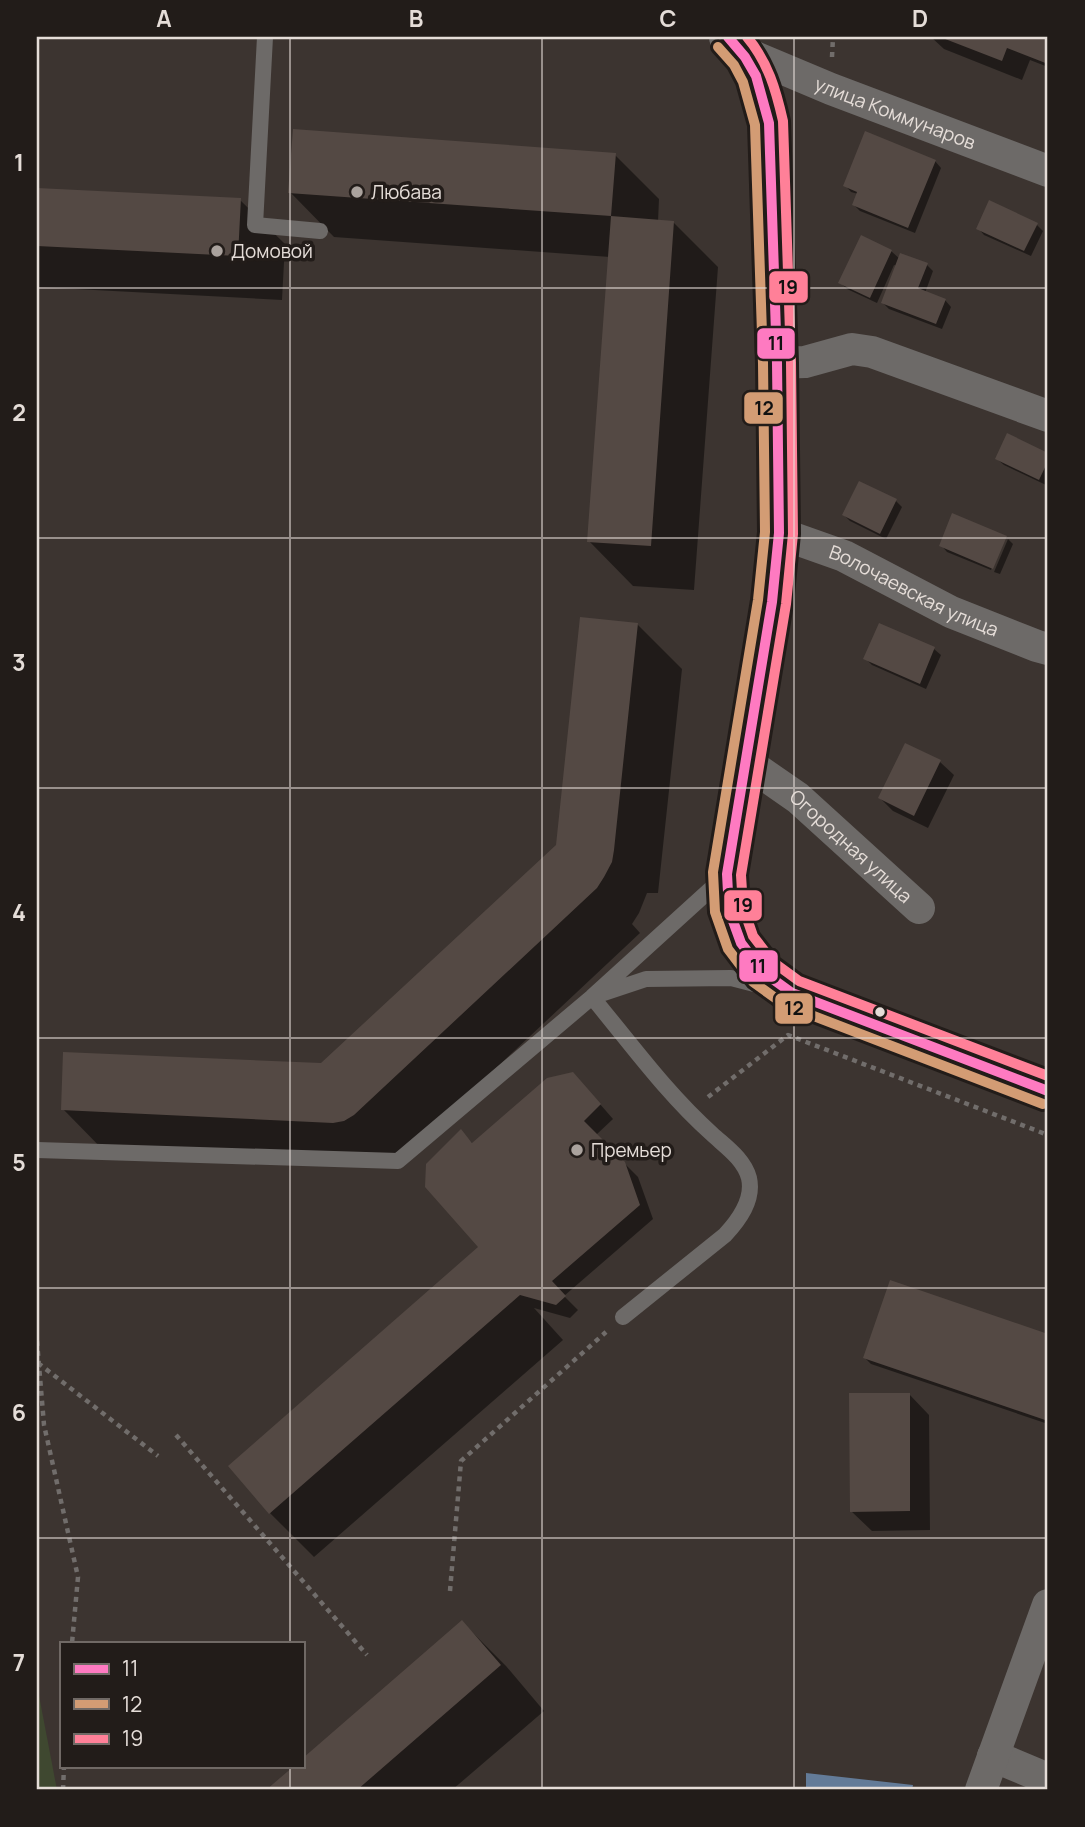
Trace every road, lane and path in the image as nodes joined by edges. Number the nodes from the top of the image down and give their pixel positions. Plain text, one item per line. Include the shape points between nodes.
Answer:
1 (265, 37) edge
2 (735, 44) edge
3 (1048, 171) edge
4 (320, 231) dead end
5 (777, 363) junction
6 (1048, 416) edge
7 (779, 533) junction
8 (1048, 649) edge
9 (746, 762) junction
10 (727, 874) junction
11 (919, 908) dead end
12 (792, 993) junction
13 (592, 998) junction
14 (1048, 1091) edge
15 (687, 1113) junction
16 (1048, 1136) edge
17 (37, 1150) edge
18 (623, 1317) joint
19 (37, 1341) edge
20 (38, 1364) edge
21 (176, 1435) dead end
22 (158, 1456) dead end
23 (450, 1591) dead end
24 (1048, 1605) edge
25 (72, 1642) edge
26 (367, 1655) dead end
27 (993, 1756) junction
28 (64, 1768) edge
29 (1048, 1779) edge
30 (63, 1790) edge
31 (981, 1790) edge

1 - 4 lane via 255,225
2 - 3 street, улица Коммунаров via 831,89
2 - 5 street via 761,85 769,123
5 - 6 street via 805,362 852,349 872,352
5 - 7 street
7 - 8 street, Волочаевская улица via 844,556 951,612
7 - 9 street
9 - 10 street
9 - 11 street, Огородная улица via 798,798
10 - 12 street via 729,910 741,943 763,972
10 - 13 lane
12 - 13 lane via 731,978 646,979
12 - 14 street
13 - 15 lane
13 - 17 lane via 398,1161
15 - 16 path via 788,1035
15 - 18 lane via 738,1157 750,1182 746,1206 725,1235
18 - 23 path via 461,1461
19 - 20 path
20 - 22 path
20 - 25 path via 44,1425 78,1577
21 - 26 path
24 - 27 street
27 - 29 street
27 - 31 street
28 - 30 path

